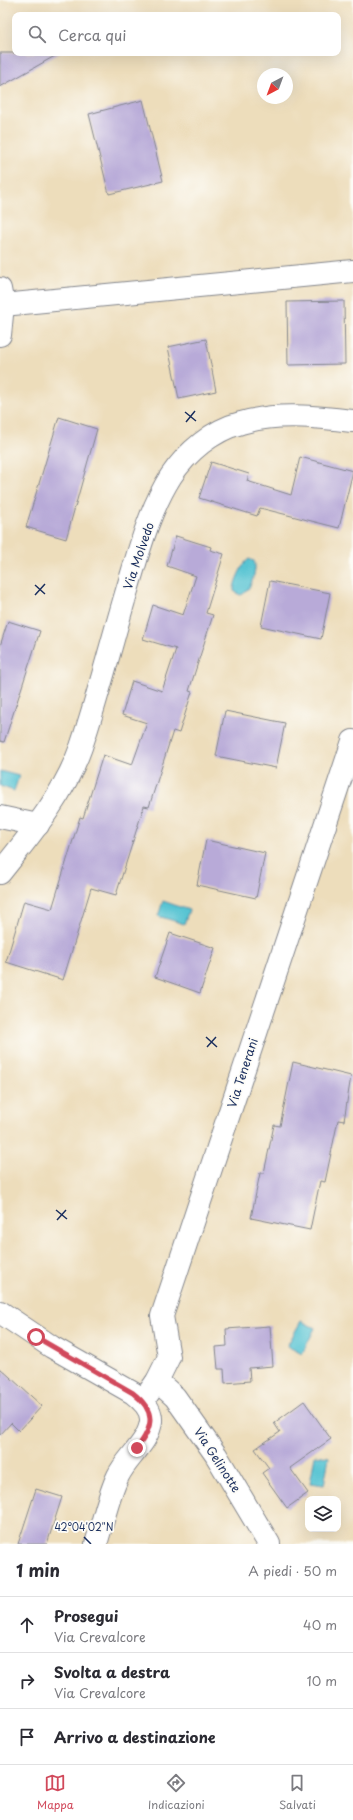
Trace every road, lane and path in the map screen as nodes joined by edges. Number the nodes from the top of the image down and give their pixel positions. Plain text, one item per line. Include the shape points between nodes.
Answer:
1 (353, 271) edge
2 (2, 297) edge
3 (0, 335) edge
4 (353, 421) edge
5 (353, 741) edge
6 (0, 817) edge
7 (38, 825) junction
8 (0, 873) edge
9 (0, 1312) edge
10 (157, 1381) junction
11 (143, 1401) junction
12 (96, 1544) edge
13 (269, 1544) edge

1 - 2 street
2 - 3 street
4 - 7 street, Via Molvedo via 293,416 240,423 219,432 184,459 171,477 145,534 76,759 62,788
5 - 10 street, Via Tenerani via 162,1316 169,1357
6 - 7 street
7 - 8 street, Via Molvedo
9 - 11 street via 52,1347
10 - 11 street, Via Tenerani
10 - 13 street, Via Gelinotte via 175,1397 216,1456
11 - 12 street via 151,1415 148,1430 118,1476

